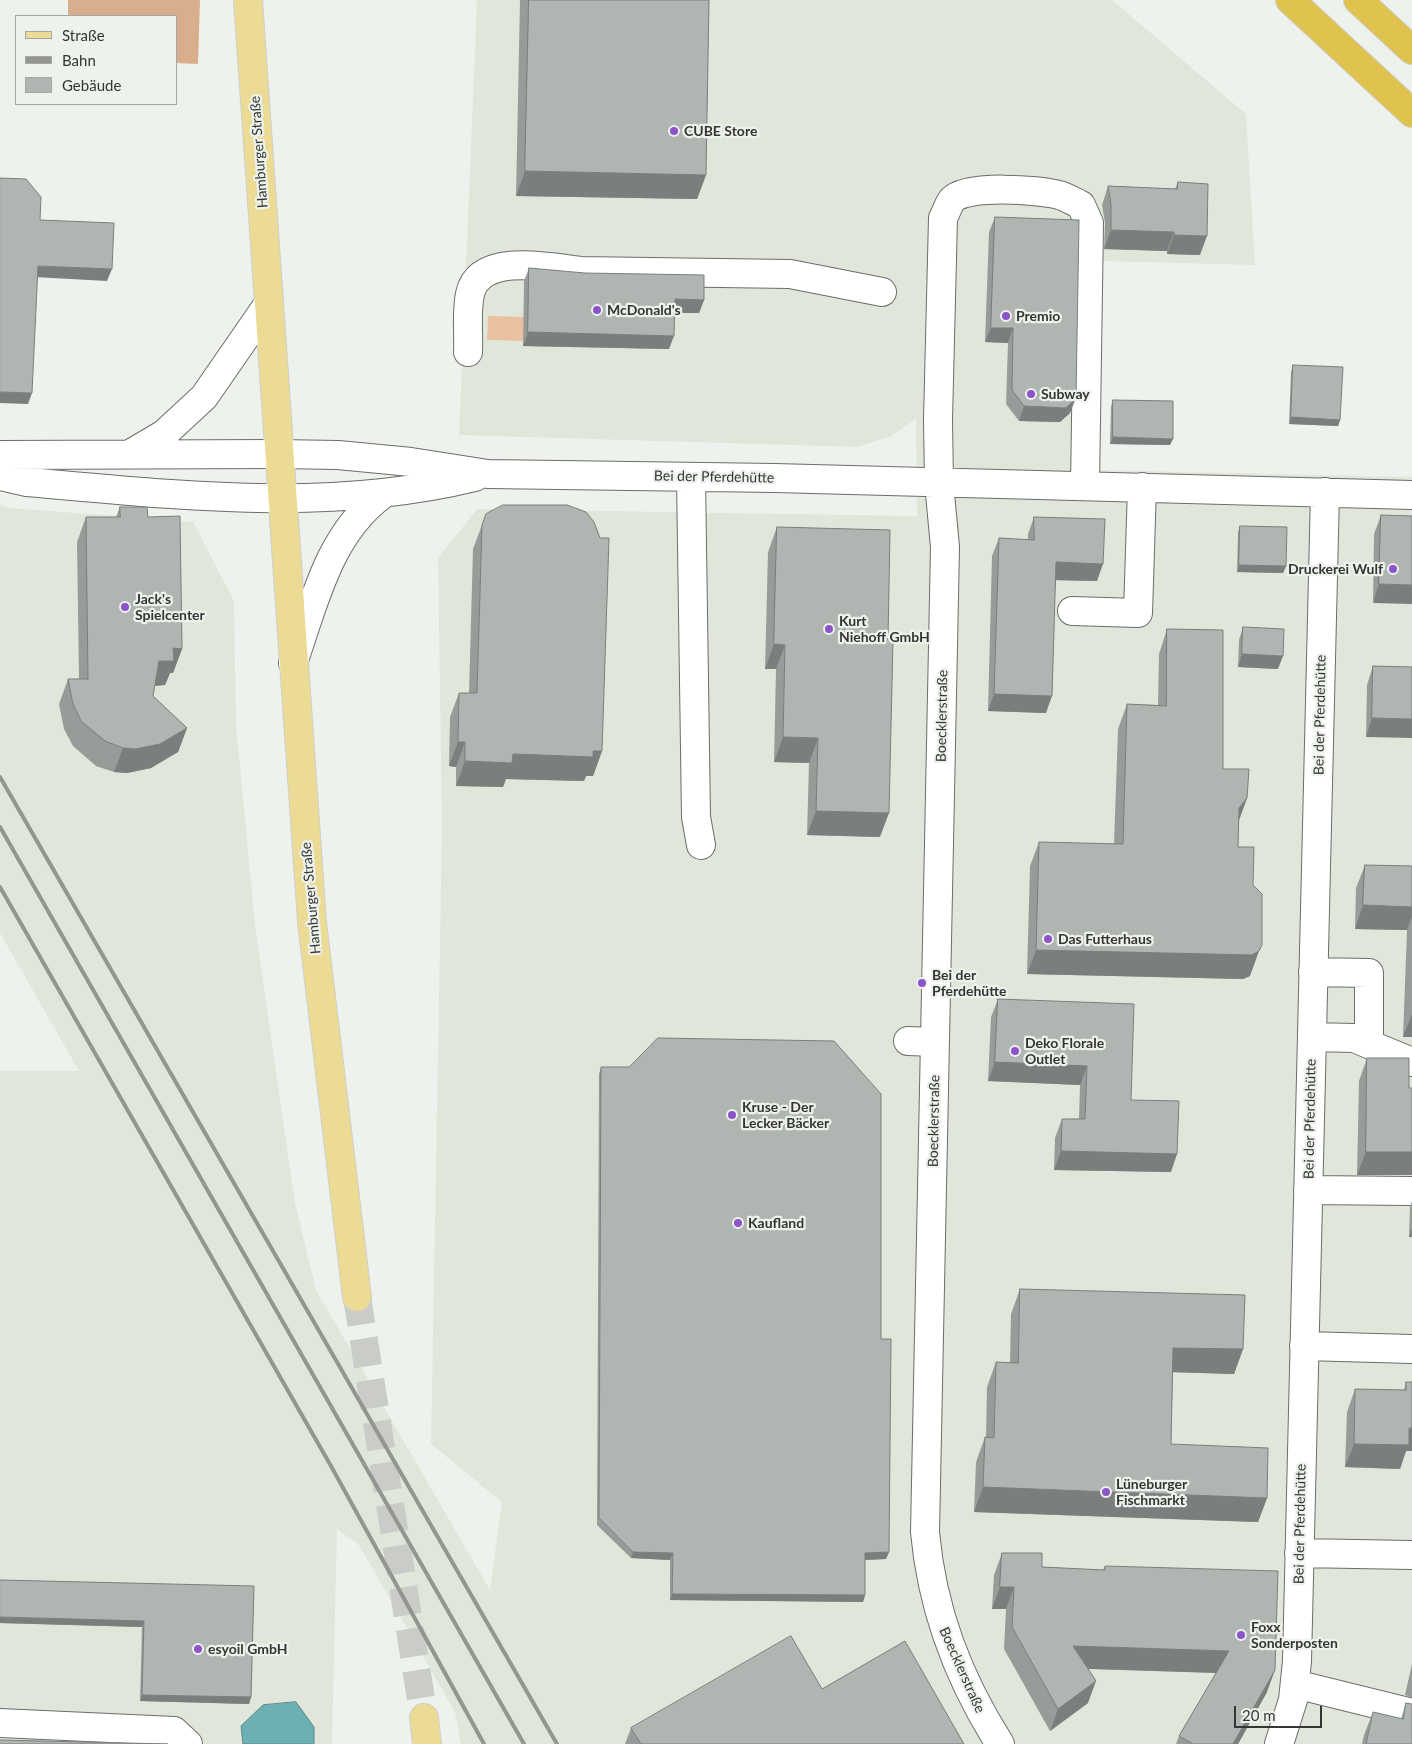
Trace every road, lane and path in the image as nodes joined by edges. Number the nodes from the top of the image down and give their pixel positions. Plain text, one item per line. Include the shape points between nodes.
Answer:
1 (248, 0) edge
2 (1290, 0) edge
3 (1358, 0) edge
4 (1412, 50) edge
5 (1412, 113) edge
6 (882, 292) dead end
7 (269, 303) junction
8 (468, 352) dead end
9 (130, 454) junction
10 (278, 454) junction
11 (0, 455) edge
12 (488, 474) junction
13 (0, 476) edge
14 (691, 477) junction
15 (939, 482) junction
16 (1085, 486) junction
17 (1142, 487) junction
18 (1325, 492) junction
19 (382, 495) junction
20 (1412, 495) edge
21 (281, 498) junction
22 (1072, 611) dead end
23 (293, 663) junction
24 (701, 844) dead end
25 (1313, 972) junction
26 (1312, 1037) junction
27 (908, 1041) dead end
28 (935, 1042) junction
29 (1369, 1043) junction
30 (1412, 1062) edge
31 (1308, 1190) junction
32 (1412, 1191) edge
33 (357, 1297) tunnel mouth
34 (1304, 1346) junction
35 (1412, 1349) edge
36 (1299, 1553) junction
37 (1412, 1555) edge
38 (1295, 1684) junction
39 (1412, 1713) edge
40 (0, 1723) edge
41 (1282, 1743) edge
42 (188, 1744) edge
43 (1000, 1744) edge

1 - 7 main road, Hamburger Straße
2 - 5 highway
3 - 4 highway
6 - 8 street via 790,274 580,271 548,266 502,266 488,270 477,280 470,294
7 - 9 street via 204,397 164,434
7 - 10 main road, Hamburger Straße
9 - 10 street
9 - 11 street
10 - 12 street, Bei der Pferdehütte via 338,455
10 - 21 main road, Hamburger Straße
12 - 14 street, Bei der Pferdehütte
12 - 19 street, Bei der Pferdehütte
13 - 21 street via 27,482 205,497
14 - 15 street, Bei der Pferdehütte
14 - 24 street via 696,817
15 - 16 street, Bei der Pferdehütte
15 - 16 street via 943,218 952,200 965,192 1035,192 1060,195 1081,205 1089,223
15 - 28 street, Boecklerstraße via 945,548
16 - 17 street, Bei der Pferdehütte
17 - 18 street, Bei der Pferdehütte
17 - 22 street via 1138,613
18 - 20 street, Bei der Pferdehütte
18 - 25 street, Bei der Pferdehütte
19 - 21 street, Bei der Pferdehütte
19 - 23 street via 356,518 331,557
21 - 23 main road, Hamburger Straße
23 - 33 main road, Hamburger Straße via 312,922
25 - 26 street, Bei der Pferdehütte
25 - 29 street via 1369,973
26 - 29 street via 1354,1038
26 - 31 street, Bei der Pferdehütte
27 - 28 street
28 - 43 street, Boecklerstraße via 926,1523 928,1565 942,1623 956,1662
29 - 30 street
31 - 32 street
31 - 34 street, Bei der Pferdehütte
34 - 35 street
34 - 36 street, Bei der Pferdehütte
36 - 37 street
36 - 38 street, Bei der Pferdehütte
38 - 39 street
38 - 41 street, Bei der Pferdehütte
40 - 42 street via 174,1731

